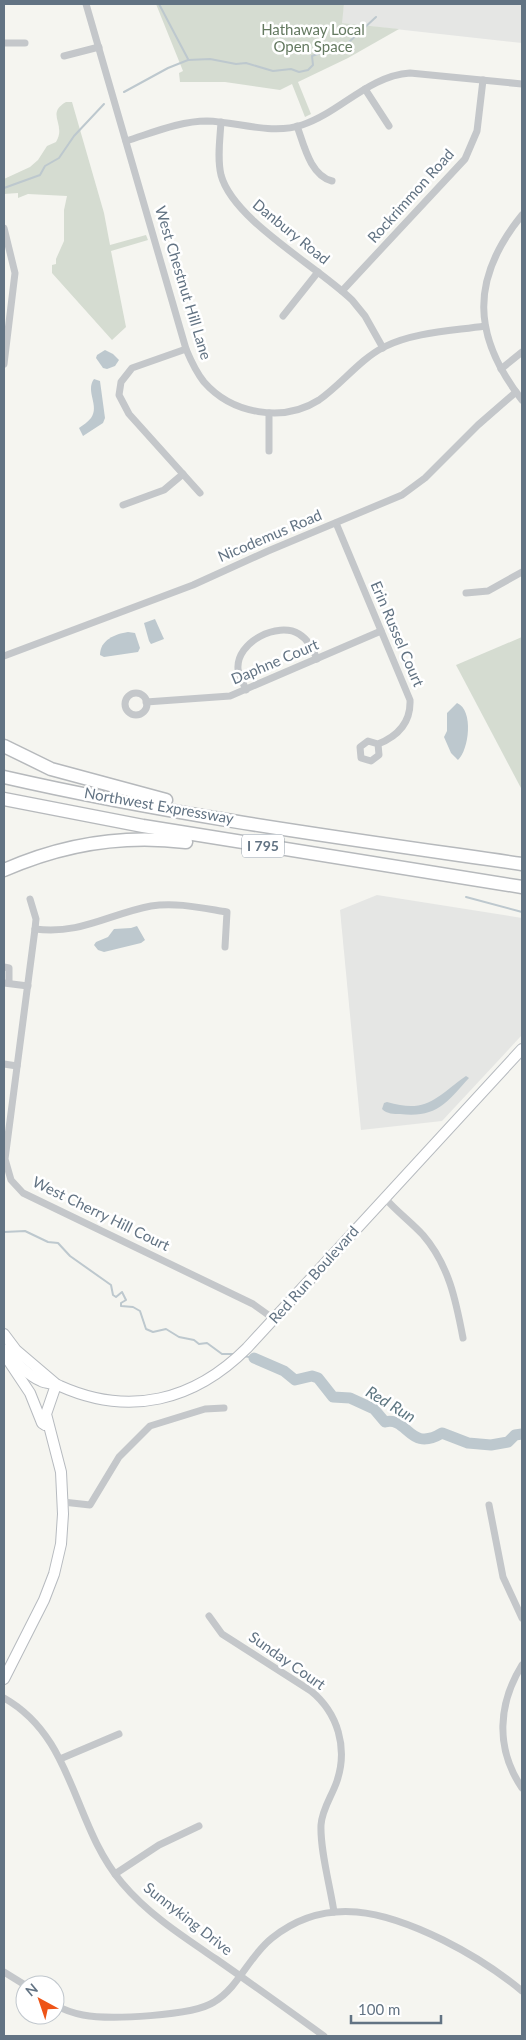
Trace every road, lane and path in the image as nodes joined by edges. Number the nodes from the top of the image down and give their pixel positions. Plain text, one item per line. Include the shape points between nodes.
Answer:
1 (86, 4) edge
2 (4, 43) edge
3 (24, 44) dead end
4 (99, 47) junction
5 (64, 56) dead end
6 (483, 80) junction
7 (522, 84) edge
8 (365, 89) junction
9 (221, 122) junction
10 (297, 126) junction
11 (389, 126) dead end
12 (126, 141) junction
13 (332, 181) dead end
14 (522, 215) edge
15 (4, 228) edge
16 (318, 272) junction
17 (342, 291) junction
18 (283, 316) dead end
19 (485, 326) junction
20 (383, 348) junction
21 (186, 349) junction
22 (522, 352) edge
23 (4, 364) edge
24 (501, 369) junction
25 (516, 392) junction
26 (522, 400) edge
27 (269, 413) junction
28 (269, 452) dead end
29 (183, 474) junction
30 (200, 493) dead end
31 (123, 505) dead end
32 (336, 523) junction
33 (522, 572) edge
34 (466, 593) dead end
35 (381, 630) junction
36 (4, 656) edge
37 (317, 659) junction
38 (246, 690) junction
39 (146, 702) dead end
40 (378, 744) dead end
41 (4, 746) edge
42 (4, 777) edge
43 (4, 799) edge
44 (298, 830) junction
45 (366, 864) junction
46 (522, 864) edge
47 (4, 870) edge
48 (522, 887) edge
49 (30, 899) dead end
50 (35, 929) junction
51 (225, 947) dead end
52 (4, 967) edge
53 (6, 983) edge
54 (28, 986) junction
55 (522, 1049) edge
56 (4, 1064) edge
57 (17, 1066) junction
58 (384, 1197) junction
59 (274, 1319) junction
60 (4, 1334) edge
61 (463, 1338) dead end
62 (4, 1349) edge
63 (4, 1356) edge
64 (56, 1385) junction
65 (224, 1408) dead end
66 (48, 1427) junction
67 (63, 1502) junction
68 (489, 1505) dead end
69 (209, 1616) dead end
70 (522, 1618) edge
71 (522, 1665) edge
72 (6, 1668) edge
73 (4, 1679) edge
74 (4, 1698) edge
75 (119, 1734) dead end
76 (60, 1759) junction
77 (522, 1788) edge
78 (199, 1826) dead end
79 (114, 1874) junction
80 (334, 1912) junction
81 (4, 1972) edge
82 (239, 1976) junction
83 (15, 1979) edge
84 (522, 1991) edge
85 (65, 2009) edge
86 (324, 2036) edge

1 - 4 street, West Chestnut Hill Lane
2 - 3 street
4 - 5 street
4 - 12 street, West Chestnut Hill Lane
6 - 7 street
6 - 8 street via 399,74 383,78
6 - 17 street, Rockrimmon Road via 477,130 464,159
8 - 10 street
8 - 11 street
9 - 10 street via 269,128
9 - 12 street via 192,123
9 - 16 street, Danbury Road via 219,167 231,197 246,214
10 - 13 street via 312,163 322,176
12 - 21 street, West Chestnut Hill Lane
14 - 19 street via 492,260 485,291
15 - 23 street via 15,273
16 - 17 street, Danbury Road
16 - 18 street
17 - 20 street, Danbury Road via 365,316
19 - 20 street, West Chestnut Hill Lane via 414,337
19 - 24 street via 491,350
20 - 27 street, West Chestnut Hill Lane via 317,401 295,410
21 - 27 street, West Chestnut Hill Lane via 198,374 214,392 244,409
21 - 29 street via 132,368 119,388 124,408
22 - 24 street
24 - 25 street
25 - 26 street
25 - 32 street, Nicodemus Road via 412,489
27 - 28 street
29 - 30 street
29 - 31 street via 164,490
32 - 35 street, Erin Russel Court
32 - 36 street, Nicodemus Road via 178,591
33 - 34 street via 488,591
35 - 37 street, Daphne Court
35 - 40 street, Erin Russel Court via 406,689 410,709 401,730
37 - 38 street, Daphne Court
37 - 38 street via 307,641 290,630 275,631 256,639 241,654 239,662 238,670
38 - 39 street, Daphne Court via 230,696
41 - 44 highway via 80,778
42 - 44 highway, Northwest Expressway / I 795
43 - 45 highway, Northwest Expressway / I 795
44 - 46 highway, Northwest Expressway / I 795
45 - 47 highway via 165,839 124,838 69,846
45 - 48 highway, Northwest Expressway / I 795
49 - 50 street, West Cherry Hill Court via 36,919
50 - 51 street via 73,929 142,908 182,905 227,912
50 - 54 street, West Cherry Hill Court
52 - 53 street via 9,968
53 - 54 street
54 - 57 street, West Cherry Hill Court
55 - 58 main road, Red Run Boulevard
56 - 57 street
57 - 59 street, West Cherry Hill Court via 6,1159 16,1187 32,1198 253,1304
58 - 59 main road, Red Run Boulevard
58 - 61 street via 422,1235 442,1264 455,1296
59 - 64 main road, Red Run Boulevard via 218,1374 170,1396 124,1402 95,1398
60 - 64 main road, Red Run Boulevard via 16,1350
62 - 64 main road, Red Run Boulevard via 34,1377
63 - 66 main road via 23,1381 42,1423
64 - 66 main road via 46,1408
65 - 67 street via 205,1408 150,1426 113,1465 90,1505
66 - 67 main road via 61,1472
67 - 72 main road via 62,1537 54,1574 40,1609
68 - 70 street via 503,1577
69 - 80 street, Sunday Court via 222,1634 316,1695 334,1721 342,1760 321,1830
71 - 77 street via 508,1693 502,1720 506,1755
72 - 73 main road
74 - 76 street, Sunnyking Drive via 36,1721
75 - 76 street
76 - 79 street, Sunnyking Drive via 93,1839
78 - 79 street via 159,1845
79 - 82 street, Sunnyking Drive via 150,1911
80 - 82 street via 307,1919 282,1931 261,1948
80 - 84 street via 371,1912 408,1924 470,1954
81 - 83 street
82 - 85 street via 223,1996 198,2010 96,2017
82 - 86 street, Sunnyking Drive

